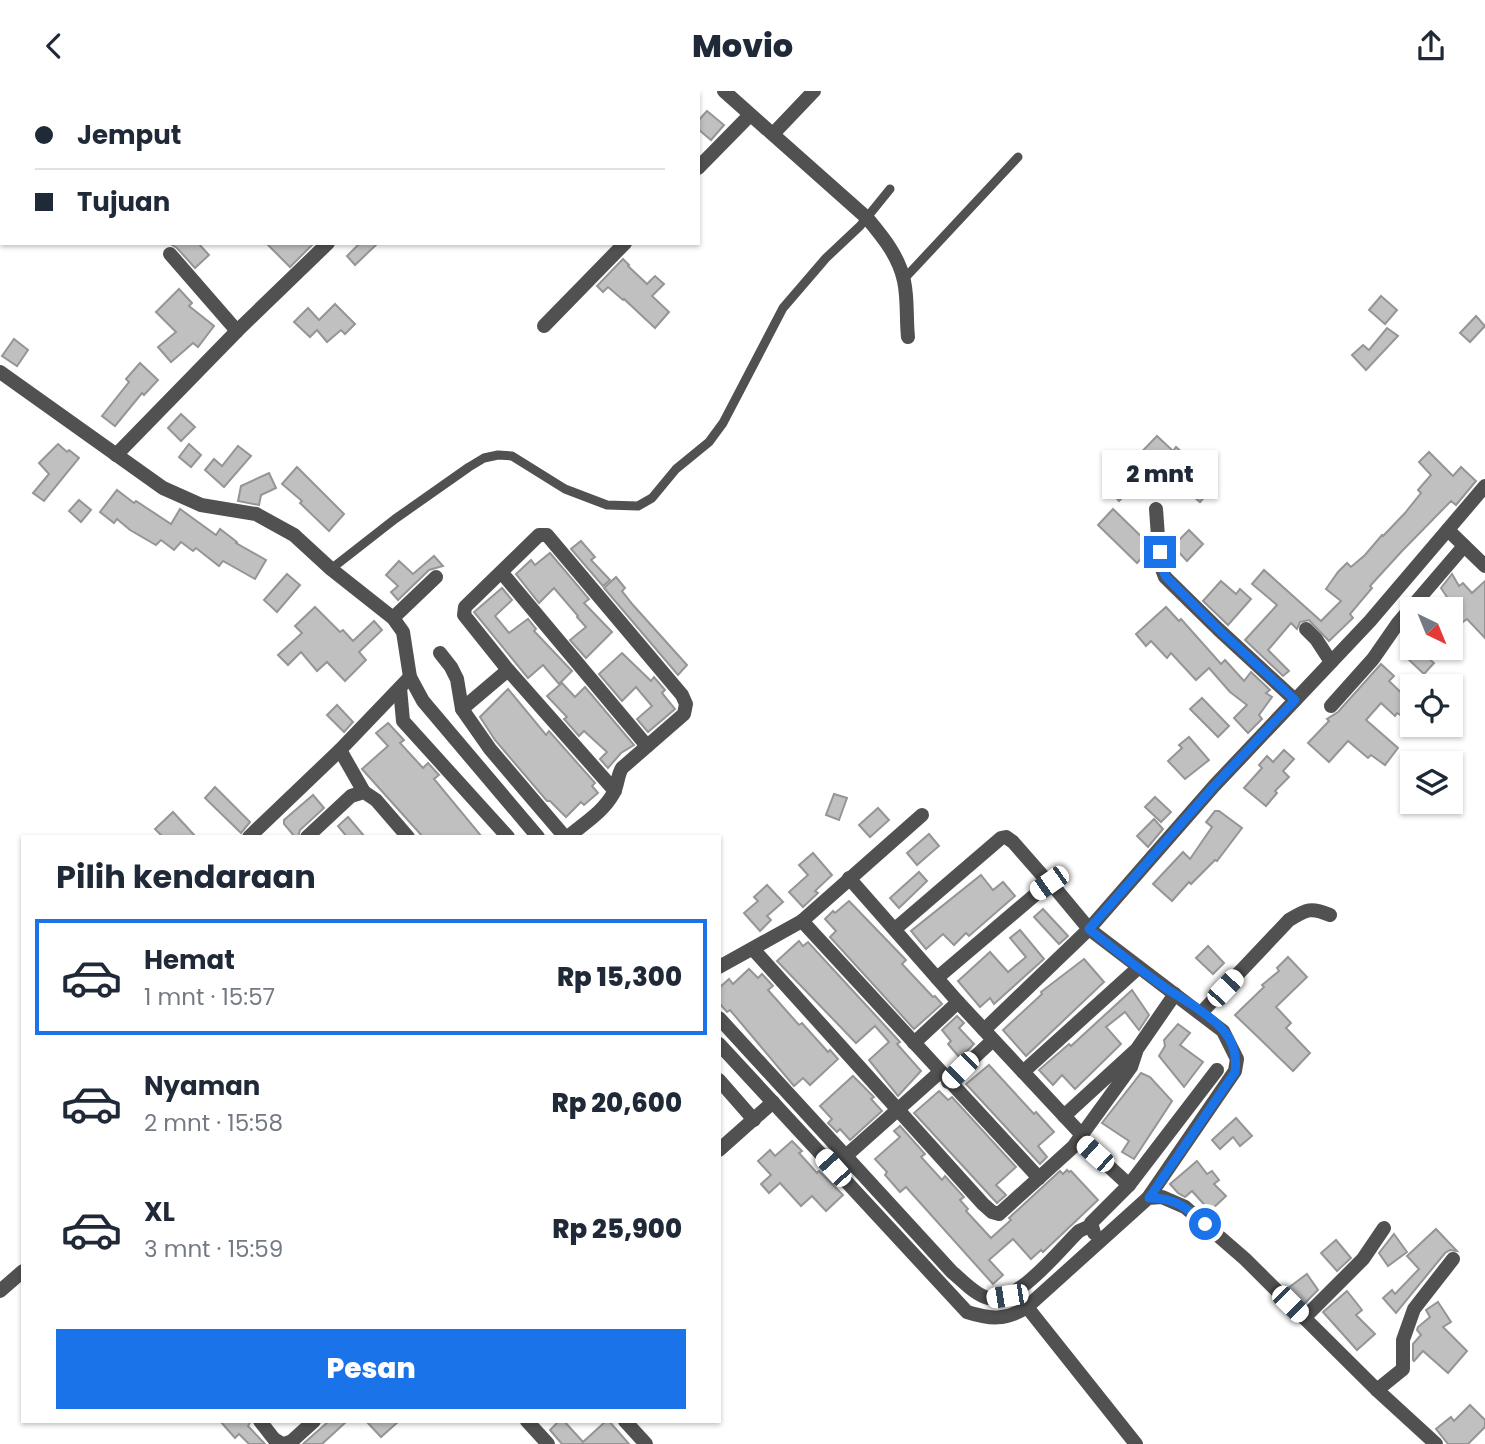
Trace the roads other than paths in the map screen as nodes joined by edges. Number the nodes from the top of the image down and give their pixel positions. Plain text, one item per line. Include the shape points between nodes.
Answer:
1 (723, 91) edge
2 (814, 91) edge
3 (749, 116) junction
4 (773, 134) junction
5 (1018, 157) dead end
6 (700, 166) edge
7 (890, 189) dead end
8 (867, 218) junction
9 (326, 245) edge
10 (623, 245) edge
11 (170, 254) dead end
12 (904, 279) junction
13 (544, 326) dead end
14 (237, 331) junction
15 (908, 337) dead end
16 (0, 372) edge
17 (116, 455) junction
18 (1485, 486) edge
19 (1156, 509) dead end
20 (1448, 530) junction
21 (1464, 546) junction
22 (1485, 566) edge
23 (331, 569) junction
24 (502, 573) junction
25 (436, 577) dead end
26 (393, 618) junction
27 (1306, 629) dead end
28 (440, 653) dead end
29 (1331, 662) junction
30 (508, 670) junction
31 (410, 677) junction
32 (400, 688) junction
33 (1295, 700) junction
34 (1331, 706) dead end
35 (462, 709) junction
36 (647, 746) junction
37 (340, 750) junction
38 (615, 791) junction
39 (364, 792) junction
40 (528, 794) junction
41 (513, 808) junction
42 (922, 815) dead end
43 (524, 822) junction
44 (403, 834) edge
45 (251, 835) edge
46 (309, 835) edge
47 (507, 835) edge
48 (509, 835) edge
49 (536, 835) edge
50 (564, 835) edge
51 (569, 835) edge
52 (849, 878) junction
53 (1049, 883) junction
54 (1330, 915) dead end
55 (802, 921) junction
56 (895, 929) junction
57 (1089, 929) junction
58 (753, 949) junction
59 (721, 966) edge
60 (1138, 968) junction
61 (937, 978) junction
62 (1175, 994) junction
63 (958, 1002) junction
64 (1201, 1013) junction
65 (721, 1020) edge
66 (988, 1035) junction
67 (914, 1043) junction
68 (721, 1046) edge
69 (1137, 1048) junction
70 (1217, 1070) dead end
71 (1023, 1072) junction
72 (944, 1077) junction
73 (773, 1078) junction
74 (721, 1082) edge
75 (761, 1090) junction
76 (773, 1103) junction
77 (897, 1108) junction
78 (1064, 1116) junction
79 (754, 1120) junction
80 (1080, 1137) junction
81 (721, 1148) edge
82 (844, 1156) junction
83 (833, 1168) junction
84 (1039, 1178) junction
85 (1129, 1185) junction
86 (1149, 1198) junction
87 (1090, 1226) junction
88 (1384, 1228) dead end
89 (1100, 1241) junction
90 (1453, 1259) dead end
91 (21, 1273) edge
92 (0, 1291) edge
93 (1027, 1307) junction
94 (1304, 1318) junction
95 (1377, 1390) junction
96 (262, 1423) edge
97 (312, 1423) edge
98 (627, 1423) edge
99 (535, 1424) edge
100 (283, 1444) edge
101 (548, 1444) edge
102 (646, 1444) edge
103 (1136, 1444) edge
104 (1436, 1444) edge

1 - 3 street
2 - 4 street
3 - 4 street
3 - 6 street
4 - 8 street
5 - 12 lane
7 - 8 lane
8 - 12 street via 895,255
8 - 23 lane via 783,308 723,423 652,498 638,506 607,505 565,489 512,456 498,454 469,467
9 - 14 street
10 - 13 street
11 - 14 street
12 - 15 street
14 - 17 street
16 - 17 street
17 - 23 street via 163,488 201,505 256,514 276,524
18 - 20 street
19 - 33 street via 1160,563 1166,577
20 - 21 street
20 - 29 street
21 - 22 street
21 - 34 street
23 - 26 street
24 - 30 street via 465,607 464,615
24 - 36 street
24 - 36 street via 539,535 547,535 682,695 684,714
25 - 26 street
26 - 31 street via 407,644
27 - 29 street
28 - 35 street via 457,680
29 - 33 street
30 - 35 street
30 - 38 street
31 - 32 street
31 - 41 street via 423,701
32 - 37 street
32 - 47 street via 403,721
33 - 57 street
35 - 40 street
36 - 38 street via 622,768
37 - 39 street
37 - 45 street
38 - 51 street via 599,811
39 - 44 street
39 - 46 street via 351,796
40 - 41 street
40 - 50 street
41 - 43 street
42 - 52 street
43 - 48 street
43 - 49 street
52 - 55 street
52 - 56 street
53 - 56 street via 1013,842 1001,838
53 - 57 street
53 - 61 street
54 - 64 street via 1314,908 1289,920
55 - 58 street
55 - 67 street
56 - 61 street
57 - 60 street
57 - 66 street
58 - 59 street
58 - 77 street
60 - 62 street
60 - 71 street
61 - 63 street
62 - 64 street
62 - 69 street
63 - 66 street
63 - 67 street
64 - 86 street via 1231,1043 1237,1059 1235,1072
65 - 73 street
66 - 71 street
66 - 72 street
67 - 72 street
68 - 75 street
69 - 78 street
69 - 80 street via 1131,1067
70 - 85 street
71 - 78 street
72 - 77 street
72 - 84 street
73 - 75 street
73 - 82 street
74 - 79 street
75 - 76 street
76 - 79 street
76 - 83 street
77 - 82 street
77 - 84 street via 992,1212 999,1214
78 - 80 street
79 - 81 street
80 - 84 street
80 - 85 street
82 - 83 street
82 - 87 street via 952,1272 992,1299 1016,1292 1079,1231
83 - 93 street via 967,1312 1004,1318
85 - 87 street
86 - 89 street
86 - 94 street via 1162,1197 1185,1207
87 - 89 street
88 - 94 street via 1363,1259
89 - 93 street
90 - 95 street via 1414,1308 1403,1339 1403,1369
91 - 92 street
93 - 103 street
94 - 95 street
95 - 104 street
96 - 100 street
97 - 100 street
98 - 102 street
99 - 101 street

